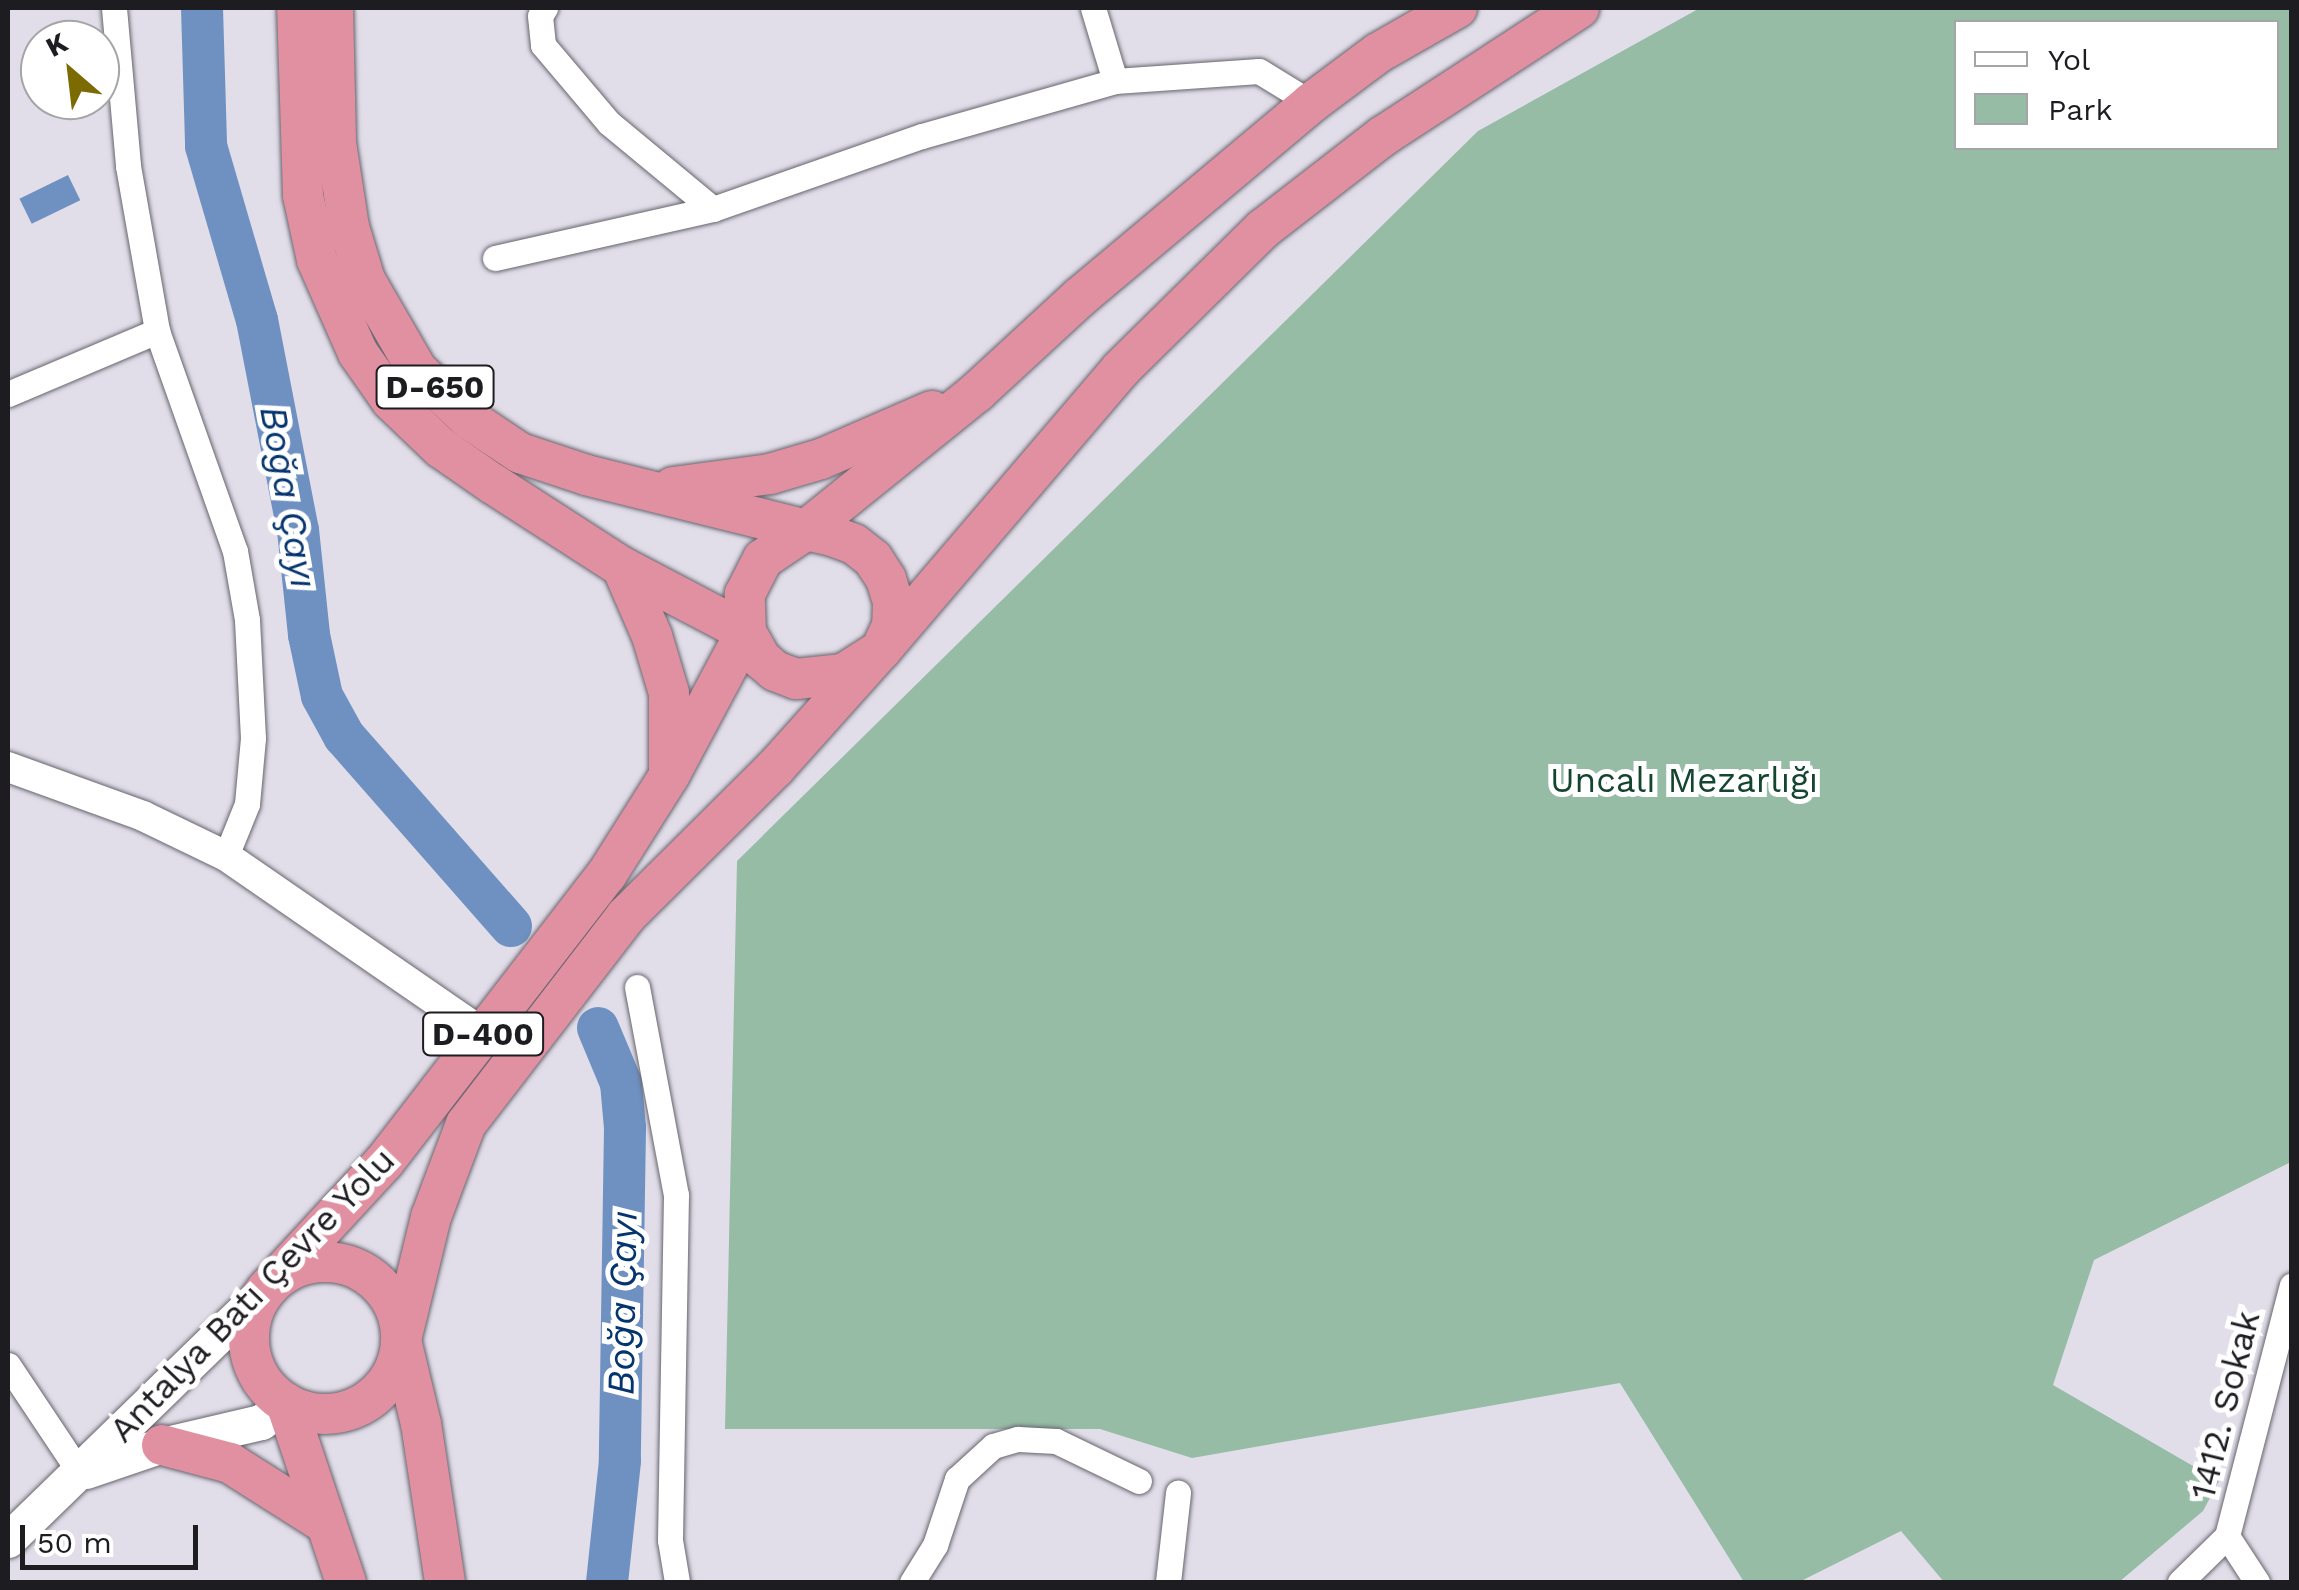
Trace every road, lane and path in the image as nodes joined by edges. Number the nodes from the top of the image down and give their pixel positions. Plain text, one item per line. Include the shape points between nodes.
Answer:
1 (114, 8) edge
2 (297, 8) edge
3 (333, 8) edge
4 (545, 8) edge
5 (1094, 8) edge
6 (1457, 8) edge
7 (1579, 8) edge
8 (1114, 81) junction
9 (1311, 103) junction
10 (713, 210) junction
11 (495, 258) dead end
12 (156, 330) junction
13 (977, 392) junction
14 (8, 394) edge
15 (646, 490) junction
16 (806, 530) junction
17 (622, 568) junction
18 (746, 632) junction
19 (882, 650) junction
20 (8, 767) edge
21 (669, 776) junction
22 (226, 856) junction
23 (637, 987) dead end
24 (483, 1033) junction
25 (278, 1278) junction
26 (2292, 1286) edge
27 (400, 1340) junction
28 (8, 1364) edge
29 (286, 1403) junction
30 (162, 1445) junction
31 (80, 1473) junction
32 (1139, 1481) dead end
33 (1178, 1493) dead end
34 (326, 1524) junction
35 (2227, 1536) junction
36 (8, 1540) edge
37 (346, 1582) edge
38 (445, 1582) edge
39 (677, 1582) edge
40 (912, 1582) edge
41 (1168, 1582) edge
42 (2180, 1582) edge
43 (2257, 1582) edge

1 - 12 street via 128,166
2 - 17 highway via 303,195 317,260 358,353 391,400 441,448
3 - 15 highway, D-650 via 336,143 349,228 390,330 417,370 520,453
4 - 10 street via 543,45 609,124
5 - 8 street
6 - 9 highway via 1378,53
7 - 19 highway via 1384,136 1263,229 1120,370
8 - 9 street via 1259,71
8 - 10 street via 922,136
9 - 13 highway
10 - 11 street
12 - 14 street
12 - 22 street via 235,551 247,620 253,738 247,804
13 - 15 highway via 821,459 770,474
13 - 16 highway
15 - 16 highway, D-650
16 - 18 highway via 763,559 749,580
16 - 19 highway, D-400 via 854,544 874,559 893,602
17 - 18 highway
17 - 21 highway via 669,693
18 - 19 highway via 761,659 796,679 844,674
18 - 21 highway, Antalya Batı Çevre Yolu
19 - 27 highway, Antalya Batı Çevre Yolu / D-400 via 626,916 466,1124 431,1216
20 - 22 street via 143,816
21 - 24 highway, Antalya Batı Çevre Yolu / D-400 via 607,874
22 - 24 street
23 - 39 street via 676,1194 670,1540
24 - 25 highway, Antalya Batı Çevre Yolu / D-400 via 385,1160
25 - 27 highway via 323,1261 366,1274 391,1300
25 - 29 highway, D-400 via 261,1296 248,1336 256,1371
25 - 31 main road, Antalya Batı Çevre Yolu
26 - 35 street, 1412. Sokak
27 - 29 highway via 390,1376 354,1407 313,1413
27 - 38 highway, Antalya Batı Çevre Yolu / D-400 via 421,1424
28 - 31 street
29 - 30 main road via 261,1422
29 - 34 highway, D-400
30 - 31 main road
30 - 34 highway via 230,1463
31 - 36 main road, Antalya Batı Çevre Yolu
32 - 40 street via 1056,1440 993,1446 958,1479 935,1545
33 - 41 street
34 - 37 highway, D-400
35 - 42 street, 1412. Sokak
35 - 43 street

